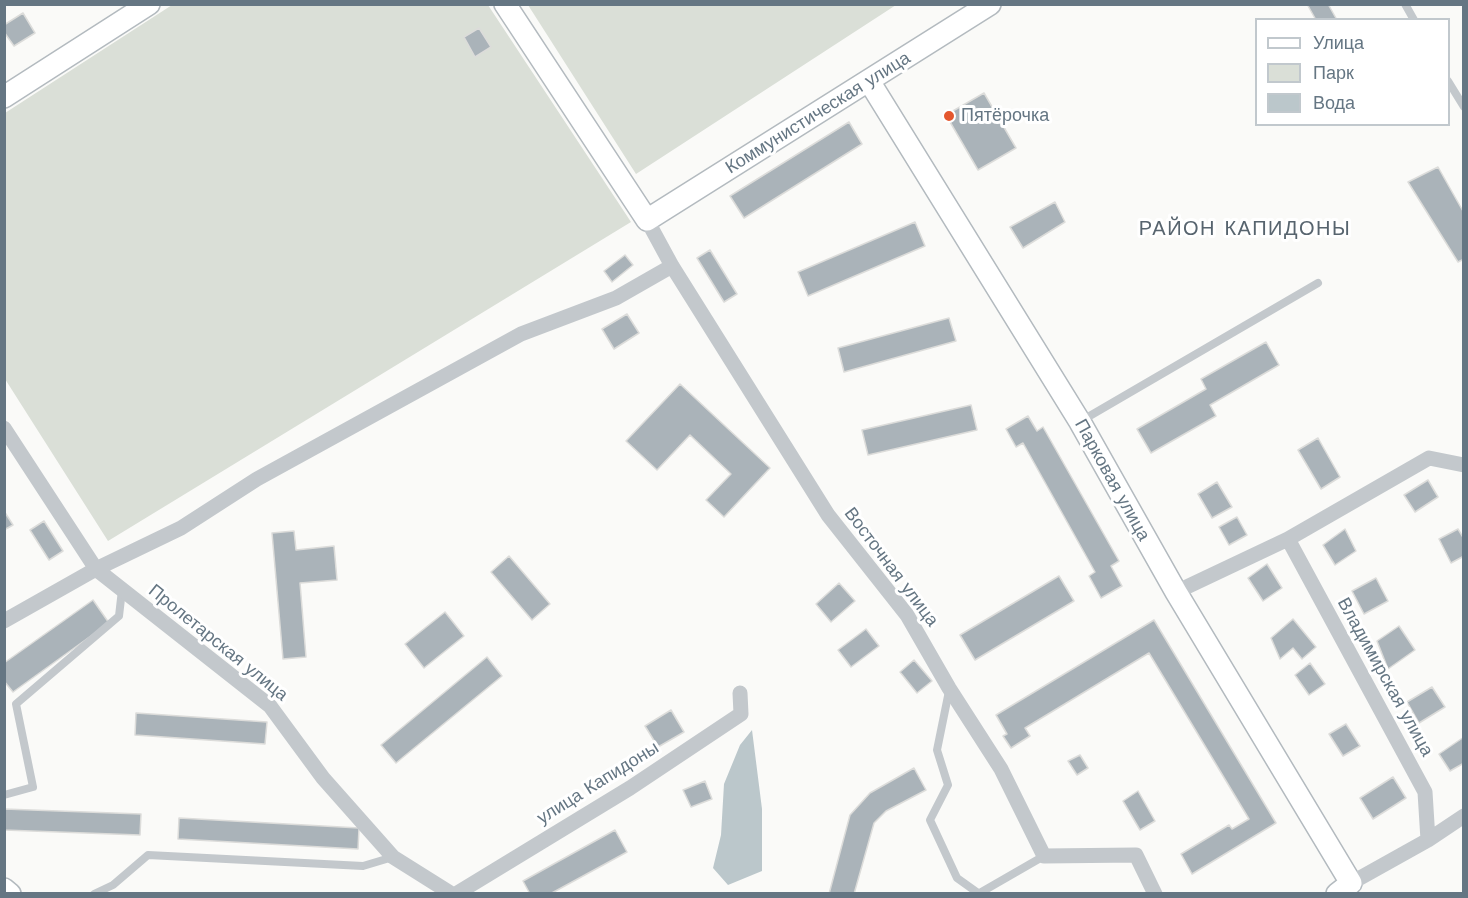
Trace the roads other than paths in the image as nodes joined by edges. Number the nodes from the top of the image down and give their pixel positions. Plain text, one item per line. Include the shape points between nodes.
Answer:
1 (149, 4) edge
2 (505, 4) edge
3 (990, 4) edge
4 (1405, 4) edge
5 (1413, 18) edge
6 (869, 81) junction
7 (1450, 83) edge
8 (4, 97) edge
9 (1464, 107) edge
10 (647, 220) junction
11 (672, 266) junction
12 (1317, 283) dead end
13 (1080, 422) junction
14 (4, 428) edge
15 (1464, 465) edge
16 (1288, 539) junction
17 (96, 569) junction
18 (122, 590) junction
19 (1176, 592) junction
20 (4, 621) edge
21 (949, 688) junction
22 (740, 693) dead end
23 (4, 795) edge
24 (1464, 816) edge
25 (1428, 840) junction
26 (1044, 856) junction
27 (393, 857) junction
28 (1344, 888) edge
29 (4, 889) edge
30 (978, 893) edge
31 (9, 894) edge
32 (94, 894) edge
33 (454, 894) edge
34 (1155, 894) edge

1 - 8 street
2 - 10 street
3 - 6 street, Коммунистическая улица
4 - 5 lane
6 - 10 street, Коммунистическая улица
6 - 13 street, Парковая улица
7 - 9 lane
10 - 11 street, Восточная улица
11 - 17 street via 616,298 522,334 257,479 181,528
11 - 21 street, Восточная улица via 828,515 907,615
12 - 13 lane
13 - 19 street, Парковая улица
14 - 17 street, Пролетарская улица
15 - 16 street via 1429,458
16 - 19 street
16 - 25 street, Владимирская улица via 1425,792
17 - 18 street, Пролетарская улица
17 - 20 street
18 - 23 lane via 119,616 16,704 33,787
18 - 27 street, Пролетарская улица via 270,706 323,778
19 - 28 street, Парковая улица
21 - 26 street, Восточная улица via 1001,769
21 - 30 lane via 937,750 948,785 930,820 957,878
22 - 33 street, улица Капидоны via 741,714 630,788
24 - 25 street
25 - 28 street
26 - 30 lane
26 - 34 street via 1136,855
27 - 32 lane via 363,866 148,855 113,885
27 - 33 street, Пролетарская улица
29 - 31 street

